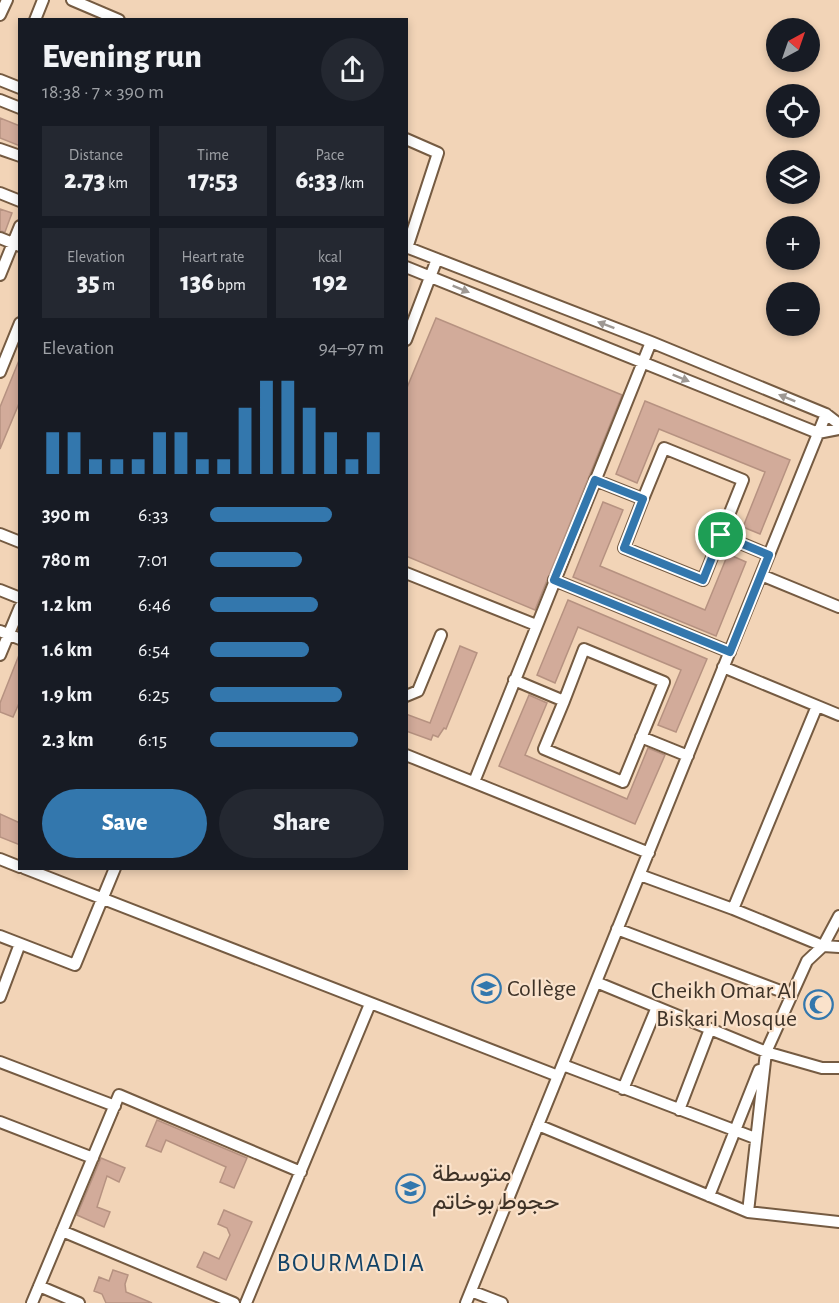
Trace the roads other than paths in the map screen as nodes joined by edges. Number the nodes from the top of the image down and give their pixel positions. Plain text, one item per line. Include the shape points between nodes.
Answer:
1 (7, 0) edge
2 (43, 0) edge
3 (72, 0) edge
4 (0, 15) edge
5 (36, 18) edge
6 (114, 18) edge
7 (0, 80) edge
8 (18, 87) edge
9 (0, 100) edge
10 (18, 107) edge
11 (408, 141) edge
12 (0, 148) edge
13 (18, 155) edge
14 (0, 194) edge
15 (18, 200) edge
16 (0, 238) edge
17 (408, 244) edge
18 (16, 245) edge
19 (408, 247) edge
20 (437, 259) junction
21 (408, 268) edge
22 (0, 275) edge
23 (430, 277) junction
24 (408, 335) edge
25 (651, 342) junction
26 (16, 343) edge
27 (3, 358) edge
28 (642, 363) junction
29 (0, 372) edge
30 (826, 414) junction
31 (839, 424) edge
32 (839, 429) edge
33 (818, 433) junction
34 (595, 480) junction
35 (643, 499) junction
36 (0, 534) edge
37 (721, 535) junction
38 (18, 541) edge
39 (769, 555) junction
40 (408, 574) edge
41 (761, 575) junction
42 (554, 580) junction
43 (0, 590) edge
44 (18, 597) edge
45 (839, 607) edge
46 (18, 610) edge
47 (536, 625) junction
48 (4, 633) edge
49 (441, 635) dead end
50 (730, 652) junction
51 (0, 655) edge
52 (723, 668) junction
53 (514, 680) junction
54 (408, 695) edge
55 (564, 701) junction
56 (817, 706) junction
57 (839, 715) edge
58 (641, 737) junction
59 (408, 756) edge
60 (688, 756) junction
61 (474, 782) junction
62 (649, 853) junction
63 (0, 859) edge
64 (18, 866) edge
65 (29, 870) edge
66 (114, 870) edge
67 (640, 875) junction
68 (103, 899) junction
69 (733, 909) junction
70 (839, 915) edge
71 (617, 929) junction
72 (0, 936) edge
73 (823, 946) junction
74 (839, 947) edge
75 (18, 949) dead end
76 (596, 982) junction
77 (791, 995) junction
78 (0, 997) edge
79 (370, 1004) junction
80 (657, 1007) junction
81 (710, 1029) junction
82 (766, 1053) junction
83 (0, 1062) edge
84 (839, 1068) edge
85 (560, 1071) junction
86 (623, 1089) junction
87 (114, 1106) junction
88 (679, 1110) junction
89 (0, 1122) edge
90 (538, 1125) junction
91 (735, 1131) junction
92 (755, 1138) junction
93 (93, 1158) junction
94 (301, 1172) junction
95 (709, 1196) junction
96 (748, 1212) junction
97 (839, 1222) edge
98 (62, 1231) junction
99 (39, 1286) junction
100 (471, 1291) junction
101 (33, 1303) edge
102 (79, 1303) edge
103 (234, 1303) edge
104 (246, 1303) edge
105 (466, 1303) edge
106 (502, 1303) edge

1 - 4 street
2 - 5 street
3 - 6 street
7 - 8 street
9 - 10 street
11 - 17 street via 438,153
12 - 13 street
14 - 15 street
16 - 18 street
18 - 22 street
19 - 20 street
20 - 23 street
25 -> 20 street
21 - 23 street
23 - 24 street
23 -> 28 street
25 - 28 street
30 -> 25 street
26 - 27 street
27 - 29 street
28 -> 33 street
28 - 34 street
30 - 31 street
30 - 33 street
32 - 33 street
33 - 39 street
34 - 35 street
34 - 42 street
35 - 37 street via 624,548 703,580
35 - 37 street via 664,448 743,480
36 - 38 street
37 - 39 street
39 - 41 street
40 - 47 street
41 - 45 street
41 - 50 street
42 - 47 street
42 - 50 street
43 - 44 street
46 - 48 street
47 - 53 street
48 - 51 street
49 - 54 street via 418,691
50 - 52 street
52 - 56 street
52 - 60 street
53 - 55 street
53 - 61 street
55 - 58 street via 544,749 623,782
55 - 58 street via 585,649 664,682
56 - 57 street
56 - 69 street
58 - 60 street
59 - 61 street
60 - 62 street
61 - 62 street
62 - 67 street
63 - 64 street
65 - 68 street
66 - 68 street
67 - 69 street
67 - 71 street
68 - 72 street via 75,965
68 - 79 street
69 - 73 street
70 - 73 street
71 - 76 street
71 - 77 street
73 - 74 street
73 - 77 street via 807,961
75 - 78 street
76 - 80 street
76 - 85 street
77 - 82 street
79 - 85 street
79 - 94 street
80 - 81 street
80 - 86 street
81 - 82 street
81 - 88 street
82 - 84 street via 822,1068
82 - 91 street
82 - 92 street
83 - 87 street
85 - 86 street
85 - 90 street
86 - 88 street
87 - 93 street
87 - 94 street via 119,1095
88 - 91 street
89 - 93 street
90 - 95 street
90 - 100 street
91 - 92 street
91 - 95 street
92 - 96 street
93 - 98 street
94 - 104 street
95 - 96 street
96 - 97 street
98 - 99 street
98 - 103 street
99 - 101 street
99 - 102 street
100 - 105 street
100 - 106 street

